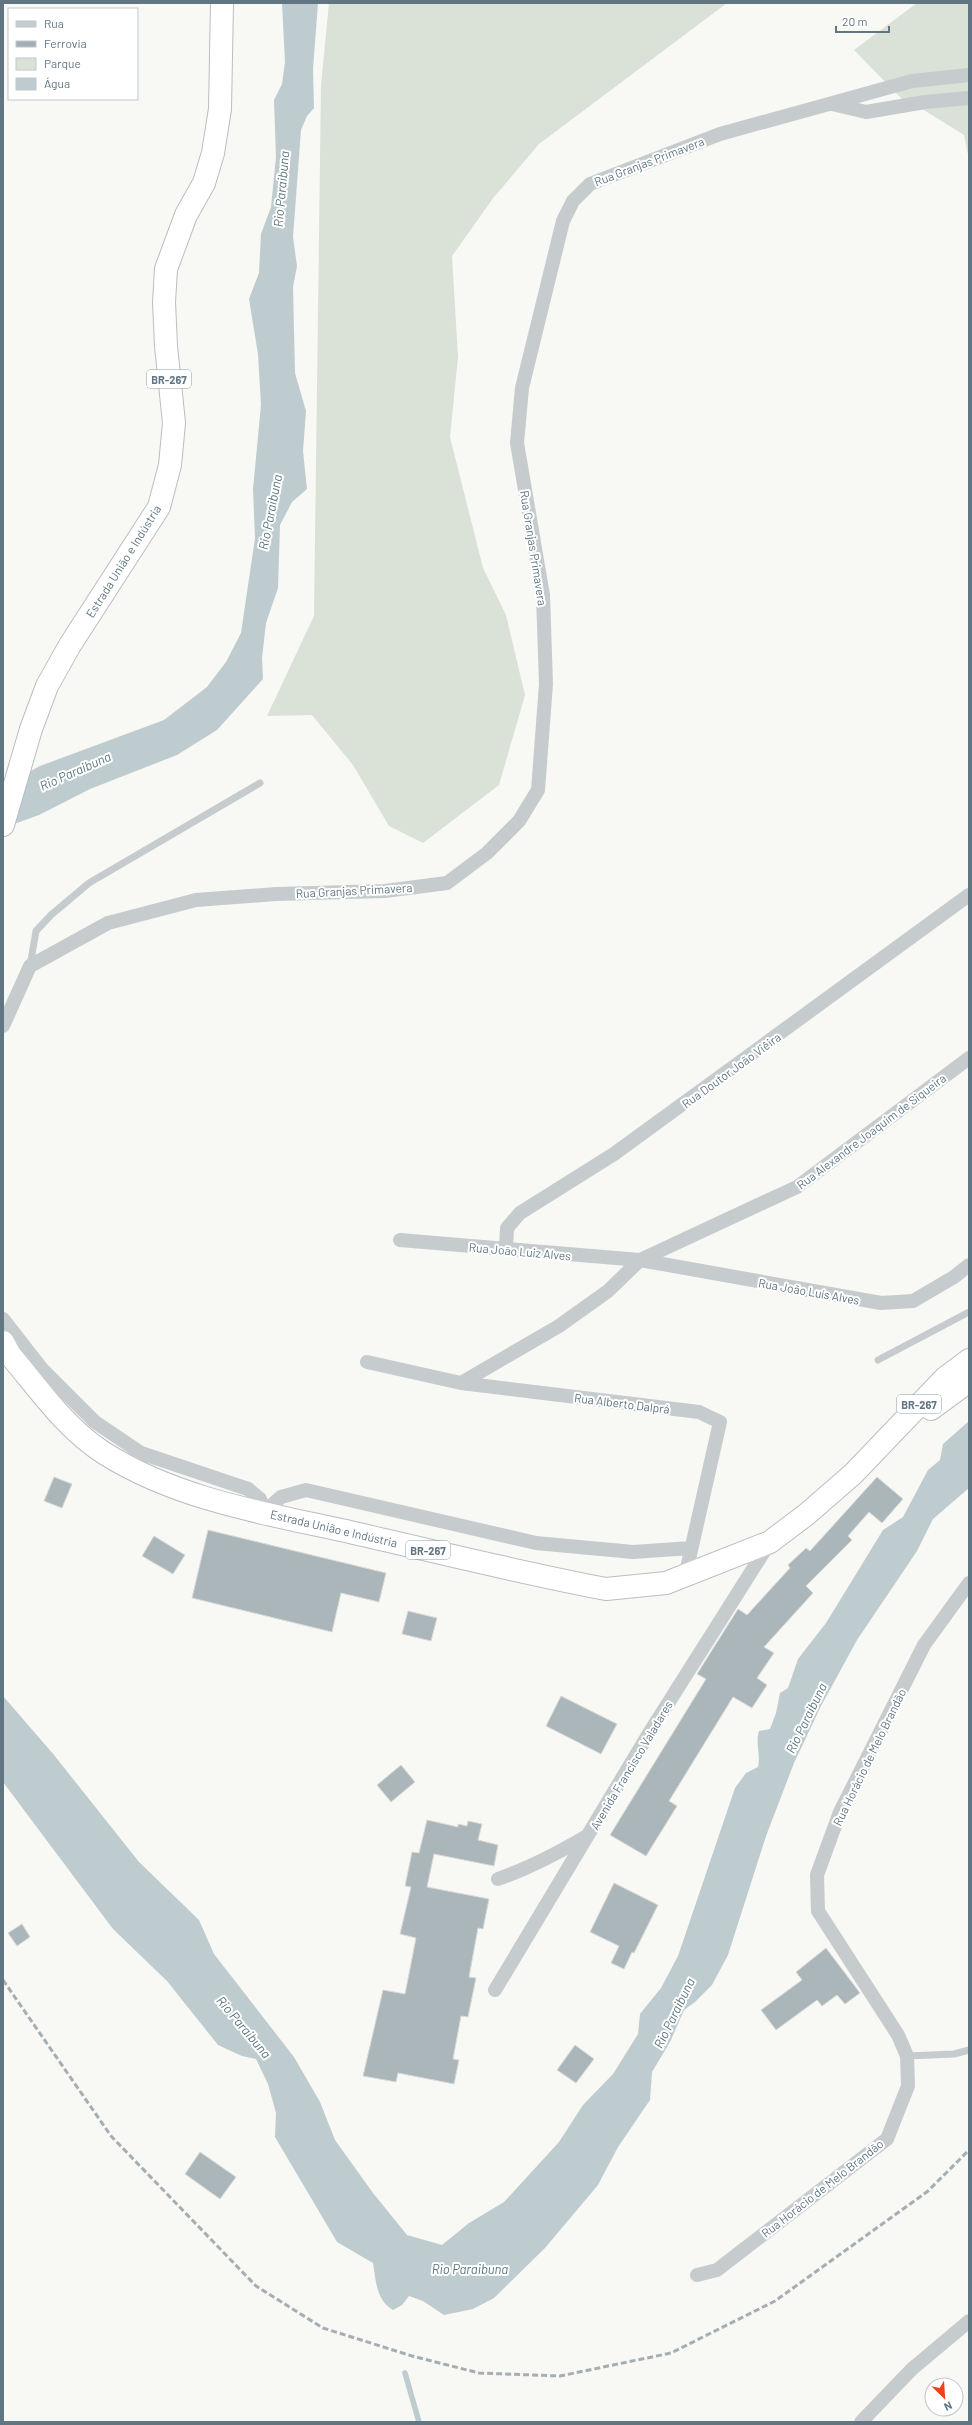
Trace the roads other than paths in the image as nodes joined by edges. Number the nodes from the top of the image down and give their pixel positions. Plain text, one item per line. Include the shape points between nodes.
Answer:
1 (222, 3) edge
2 (969, 75) edge
3 (969, 98) edge
4 (831, 104) junction
5 (260, 783) dead end
6 (3, 825) edge
7 (969, 895) edge
8 (30, 966) junction
9 (3, 1026) edge
10 (969, 1058) edge
11 (400, 1240) dead end
12 (506, 1249) junction
13 (640, 1260) junction
14 (969, 1265) edge
15 (969, 1312) edge
16 (3, 1319) edge
17 (3, 1342) edge
18 (878, 1360) dead end
19 (969, 1360) edge
20 (367, 1362) dead end
21 (969, 1381) edge
22 (461, 1383) junction
23 (872, 1452) junction
24 (175, 1476) junction
25 (264, 1512) junction
26 (770, 1542) junction
27 (692, 1548) junction
28 (685, 1577) junction
29 (969, 1583) edge
30 (589, 1834) junction
31 (498, 1879) dead end
32 (495, 1990) dead end
33 (969, 2050) edge
34 (906, 2056) junction
35 (697, 2275) dead end
36 (969, 2321) edge
37 (861, 2422) edge

1 - 6 highway, Estrada União e Indústria / BR-267 via 220,109 213,153 204,183 186,215 166,269 166,346 174,423 170,466 159,507 70,645 47,686 31,729
2 - 4 street, Rua Granjas Primavera via 912,81
3 - 4 street via 866,112
4 - 8 street, Rua Granjas Primavera via 720,134 590,184 573,201 563,221 522,388 517,443 543,595 546,684 538,790 519,821 487,853 447,883 385,891 276,894 196,900 108,923
5 - 8 lane via 89,883 36,931
7 - 12 street, Rua Doutor João Viêira via 614,1154 520,1213 507,1228
8 - 9 street
10 - 13 street, Rua Alexandre Joaquim de Siqueira via 797,1187
11 - 12 street, Rua Joāo Luiz Alves
12 - 13 street, Rua Joāo Luiz Alves
13 - 14 street, Rua João Luís Alves via 881,1303 913,1301
13 - 22 street via 608,1291 559,1326
15 - 18 lane
16 - 24 street via 42,1369 96,1422
17 - 24 highway, Estrada União e Indústria / BR-267 via 10,1355 68,1425 102,1452 142,1475
19 - 23 highway, BR-267 via 945,1378
20 - 22 street, Rua Alberto Dalprá
21 - 23 highway, BR-267
22 - 27 street, Rua Alberto Dalprá via 698,1412 720,1422
23 - 26 highway, Estrada União e Indústria / BR-267 via 852,1474 807,1514
24 - 25 highway, Estrada União e Indústria / BR-267
25 - 27 street via 281,1497 306,1490 536,1543 633,1552
25 - 28 highway, Estrada União e Indústria / BR-267 via 606,1589 666,1582
26 - 28 highway, Estrada União e Indústria / BR-267
26 - 30 street, Avenida Francisco Valadares via 648,1735
27 - 28 street, Rua Alberto Dalprá
29 - 34 street, Rua Horácio de Melo Brandão via 924,1645 840,1812 817,1875 818,1911 898,2035
30 - 31 street via 555,1855
30 - 32 street, Avenida Francisco Valadares
33 - 34 lane via 954,2054
34 - 35 street, Rua Horácio de Melo Brandão via 908,2086 887,2139 716,2270
36 - 37 street via 912,2369

